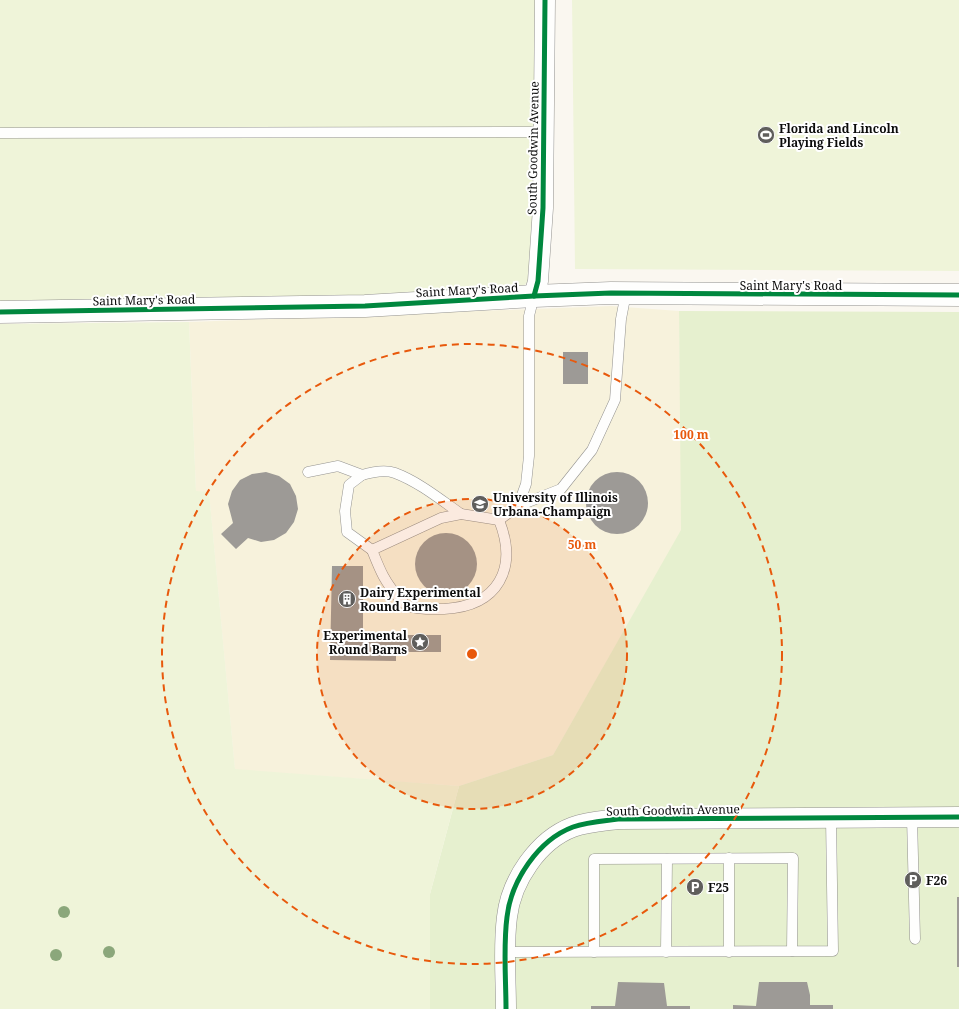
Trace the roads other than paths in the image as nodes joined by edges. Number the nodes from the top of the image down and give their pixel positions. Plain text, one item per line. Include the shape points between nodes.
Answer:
1 (544, 0) edge
2 (543, 132) junction
3 (0, 133) edge
4 (626, 293) junction
5 (959, 295) edge
6 (534, 296) junction
7 (0, 312) edge
8 (308, 472) dead end
9 (362, 475) junction
10 (518, 506) junction
11 (461, 514) junction
12 (499, 520) junction
13 (372, 550) junction
14 (912, 817) junction
15 (959, 817) edge
16 (832, 818) junction
17 (729, 858) junction
18 (667, 859) junction
19 (915, 939) dead end
20 (792, 951) junction
21 (506, 952) junction
22 (594, 952) junction
23 (666, 952) junction
24 (729, 952) junction
25 (506, 1009) edge

1 - 2 street, South Goodwin Avenue
2 - 3 lane
2 - 6 street, South Goodwin Avenue via 542,215 538,281
4 - 5 street, Saint Mary's Road
4 - 6 street, Saint Mary's Road
4 - 10 lane via 621,319 616,400 592,450 561,489
6 - 7 street, Saint Mary's Road via 365,306
6 - 10 lane via 529,316 529,456 526,484
8 - 9 lane via 338,466
9 - 11 lane via 375,471 394,473 418,485
9 - 13 lane via 349,485 345,511 347,532
10 - 12 lane
11 - 12 lane
11 - 13 lane via 442,518
12 - 13 lane via 505,535 507,558 502,578 495,589 480,600 458,608 429,610 407,606 386,584
14 - 15 street, South Goodwin Avenue
14 - 16 street, South Goodwin Avenue
14 - 19 lane
16 - 20 lane via 833,951
16 - 21 street, South Goodwin Avenue via 618,819 594,821 572,827 556,835 542,848 520,878 511,898 507,916
17 - 18 lane
17 - 20 lane via 793,858
17 - 24 lane
18 - 22 lane via 594,859
18 - 23 lane
20 - 24 lane
21 - 22 lane
21 - 25 street, South Goodwin Avenue
22 - 23 lane
23 - 24 lane

